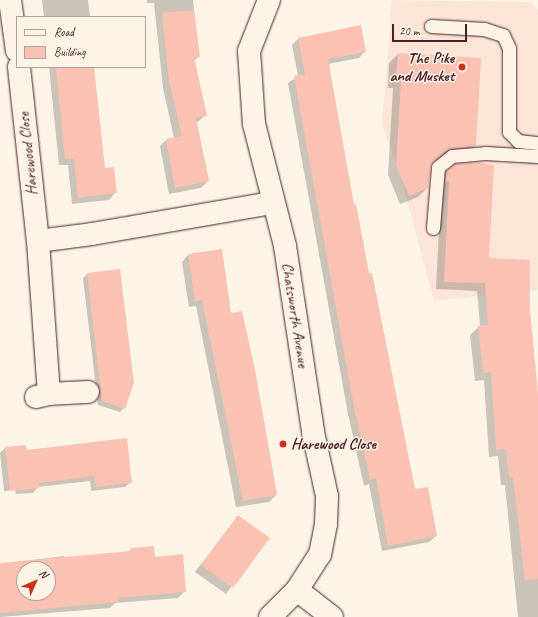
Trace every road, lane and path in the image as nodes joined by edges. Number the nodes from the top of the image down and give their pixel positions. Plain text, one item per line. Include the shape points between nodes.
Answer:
1 (10, 0) edge
2 (269, 0) edge
3 (431, 26) dead end
4 (16, 44) edge
5 (19, 68) edge
6 (538, 143) edge
7 (538, 156) edge
8 (272, 203) junction
9 (434, 228) dead end
10 (38, 240) junction
11 (88, 392) dead end
12 (297, 590) junction
13 (270, 617) edge
14 (332, 617) edge

1 - 4 street
2 - 8 street, Chatsworth Avenue via 250,51 254,124
3 - 6 lane via 484,28 503,35 509,48 509,132 518,141
5 - 10 street, Harewood Close
7 - 9 lane via 485,153 452,156 438,167
8 - 10 street via 92,234
8 - 12 street, Chatsworth Avenue via 285,246 313,432 327,496 326,524 320,554
10 - 11 street, Harewood Close via 42,395
12 - 13 street, Chatsworth Avenue
12 - 14 street

